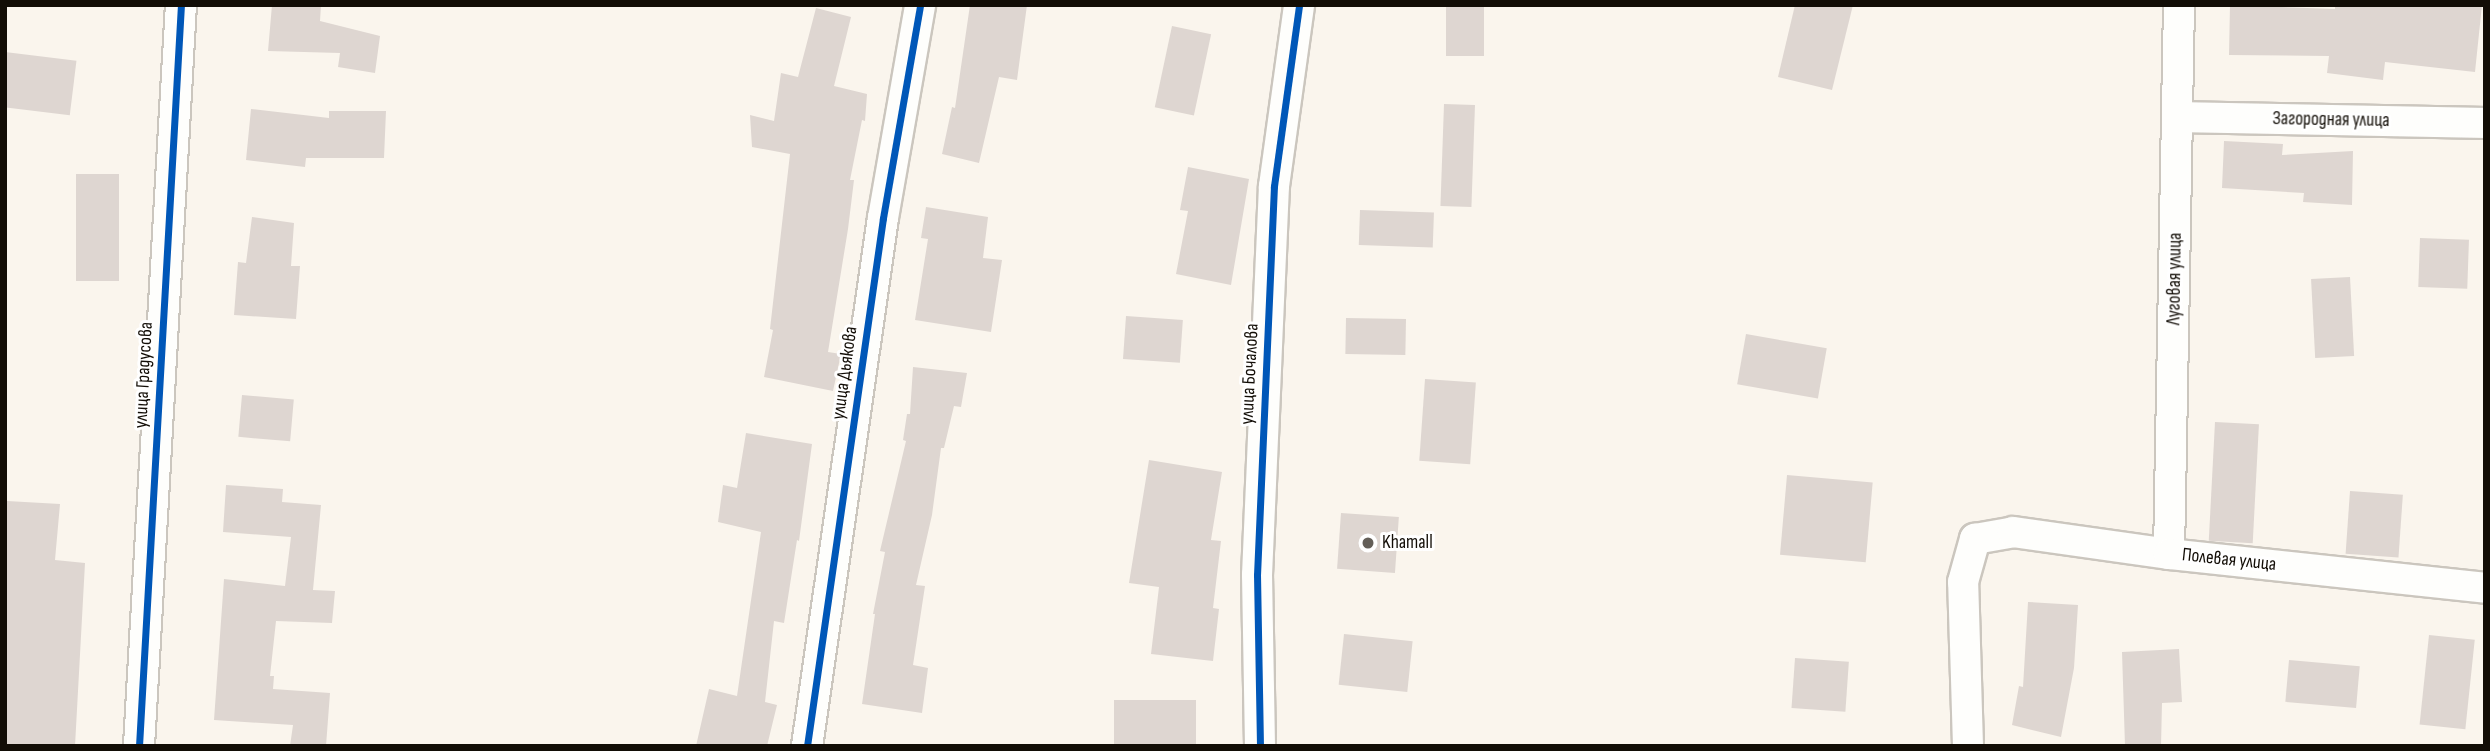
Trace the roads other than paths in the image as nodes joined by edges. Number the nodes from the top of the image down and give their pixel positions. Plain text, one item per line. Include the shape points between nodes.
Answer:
1 (181, 5) edge
2 (919, 5) edge
3 (1299, 5) edge
4 (2179, 5) edge
5 (2178, 117) junction
6 (2485, 123) edge
7 (2169, 554) junction
8 (2485, 588) edge
9 (139, 746) edge
10 (807, 746) edge
11 (1260, 746) edge
12 (1968, 746) edge

1 - 9 street, улица Градусова
2 - 10 street, улица Дьякова via 883,218
3 - 11 street, улица Бочалова via 1274,186 1257,575
4 - 5 street, Луговая улица
5 - 6 street, Загородная улица
5 - 7 street, Луговая улица
7 - 8 street, Полевая улица
7 - 12 street, Полевая улица via 2013,532 1975,539 1964,582

